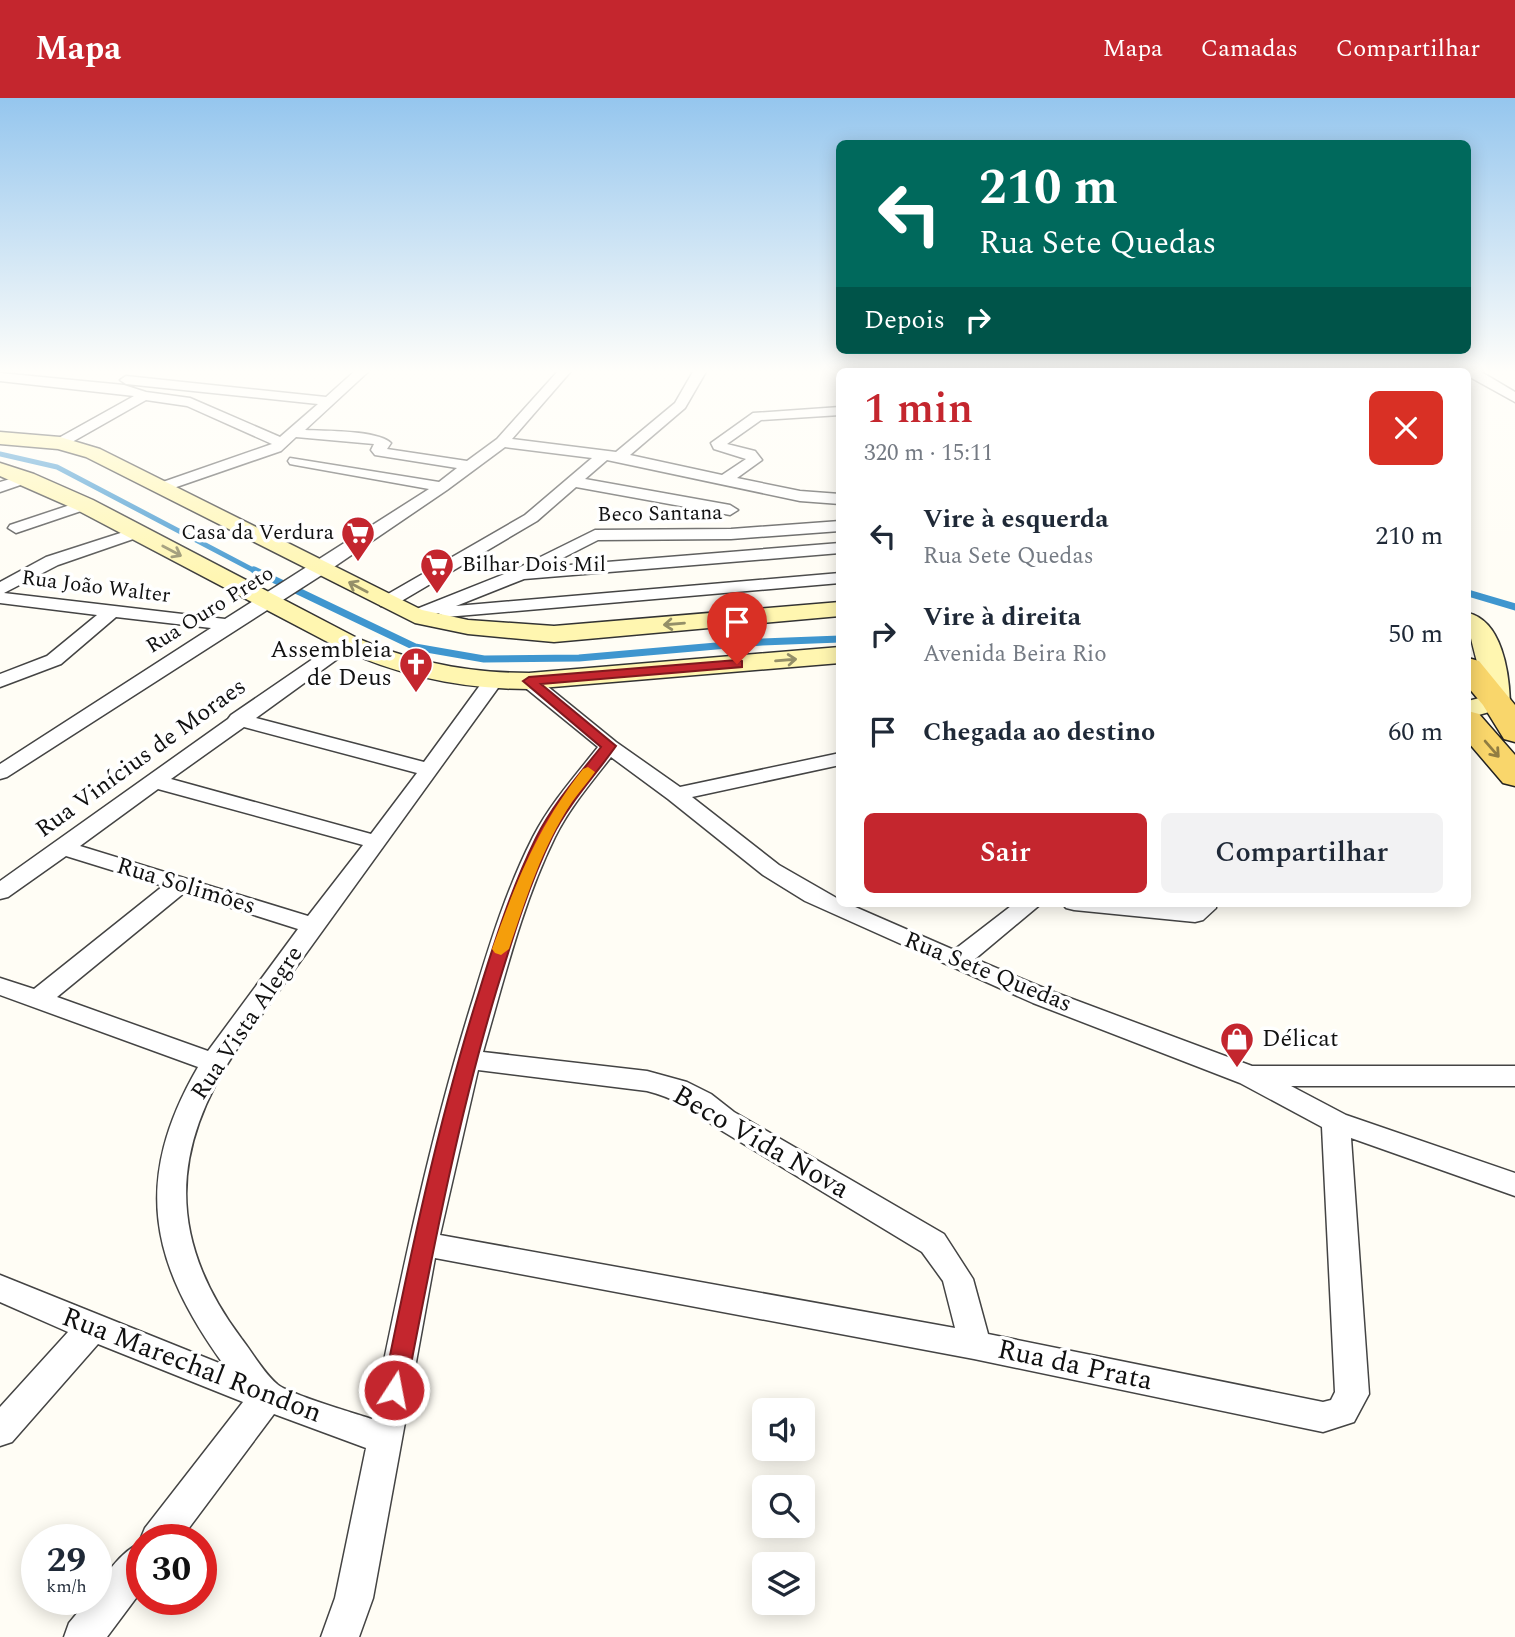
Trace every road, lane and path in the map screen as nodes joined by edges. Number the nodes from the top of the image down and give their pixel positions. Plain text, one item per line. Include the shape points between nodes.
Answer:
1 (46, 442) edge
2 (282, 442) edge
3 (381, 442) edge
4 (502, 442) joint
5 (630, 442) edge
6 (719, 442) edge
7 (60, 443) joint
8 (611, 456) junction
9 (295, 461) dead end
10 (471, 466) junction
11 (0, 469) edge
12 (27, 478) junction
13 (725, 479) junction
14 (576, 482) junction
15 (442, 486) junction
16 (162, 487) junction
17 (0, 488) edge
18 (835, 499) edge
19 (85, 505) junction
20 (730, 510) dead end
21 (832, 526) edge
22 (16, 528) dead end
23 (136, 533) junction
24 (836, 548) edge
25 (317, 570) junction
26 (519, 575) junction
27 (836, 578) edge
28 (0, 589) edge
29 (274, 596) junction
30 (0, 598) edge
31 (387, 602) junction
32 (836, 609) edge
33 (111, 612) junction
34 (418, 615) junction
35 (1471, 623) edge
36 (228, 625) junction
37 (348, 643) junction
38 (836, 655) edge
39 (1471, 675) edge
40 (0, 681) edge
41 (493, 681) junction
42 (529, 681) junction
43 (1483, 706) edge
44 (239, 719) junction
45 (1471, 725) edge
46 (1515, 732) edge
47 (609, 746) junction
48 (836, 760) edge
49 (430, 769) junction
50 (0, 773) edge
51 (1515, 776) edge
52 (154, 781) junction
53 (676, 794) junction
54 (377, 842) junction
55 (61, 847) junction
56 (181, 884) junction
57 (0, 892) edge
58 (836, 906) edge
59 (839, 907) edge
60 (1025, 907) edge
61 (1157, 907) edge
62 (1199, 909) edge
63 (312, 925) junction
64 (956, 961) junction
65 (0, 986) edge
66 (38, 999) junction
67 (467, 1059) junction
68 (215, 1063) junction
69 (1250, 1076) junction
70 (1515, 1076) edge
71 (1336, 1122) junction
72 (1515, 1185) edge
73 (423, 1244) junction
74 (0, 1288) edge
75 (92, 1328) junction
76 (974, 1345) junction
77 (267, 1397) junction
78 (0, 1431) edge
79 (385, 1439) junction
80 (170, 1524) edge
81 (126, 1581) edge
82 (83, 1637) edge
83 (340, 1637) edge

1 - 7 street
2 - 16 street via 265,452
3 - 10 street via 380,452
4 - 8 street
4 - 10 street, Rua Ouro Preto
5 - 8 street
6 - 13 street via 719,446 750,454 755,460
7 - 16 street via 93,453
8 - 13 street
8 - 14 street
9 - 15 street
10 - 15 street, Rua Ouro Preto
11 - 12 street
12 - 17 street
12 - 19 street
13 - 18 street via 787,494
14 - 20 street
14 - 31 street via 503,536
15 - 25 street, Rua Ouro Preto
16 - 25 street
18 - 21 street
19 - 22 street
19 - 23 street
21 - 26 street, Beco Santana via 731,534 605,533 586,538
23 - 28 street via 52,561
23 -> 29 street
24 - 26 street
25 - 29 street, Rua Ouro Preto
31 -> 25 street
26 - 34 street, Beco Santana
27 - 34 street
29 - 36 street, Rua Ouro Preto
29 - 37 street
30 - 33 street, Rua João Walter
31 - 34 street
32 -> 34 street via 554,634 468,626
33 - 36 street, Rua João Walter
33 - 40 street via 54,660
35 - 43 street via 1489,650 1496,681
36 - 50 street, Rua Ouro Preto
37 - 41 street via 413,668
37 - 44 street, Rua Vinícius de Moraes
42 -> 38 street
39 - 43 main road
41 - 42 street
41 - 49 street, Rua Vista Alegre
42 - 47 street, Rua Sete Quedas
43 - 46 main road
44 - 49 street
44 - 52 street, Rua Vinícius de Moraes
45 -> 51 main road
47 - 53 street, Rua Sete Quedas
47 - 67 street via 544,837 508,925
48 - 53 street
49 - 54 street, Rua Vista Alegre
52 - 54 street
52 - 55 street, Rua Vinícius de Moraes
53 - 58 street, Rua Sete Quedas via 771,870
54 - 63 street, Rua Vista Alegre
55 - 56 street, Rua Solimões
55 - 57 street, Rua Vinícius de Moraes
56 - 63 street, Rua Solimões
56 - 66 street
59 - 64 street, Rua Sete Quedas
60 - 64 street
61 - 62 street
63 - 68 street, Rua Vista Alegre
64 - 69 street, Rua Sete Quedas
65 - 66 street
66 - 68 street
67 - 73 street
67 - 76 street, Beco Vida Nova via 647,1081 701,1101 933,1243 964,1290
68 - 77 street, Rua Vista Alegre via 192,1102 179,1140 172,1188 174,1233 186,1276 209,1319
69 - 70 street, Rua Sete Quedas
69 - 71 street
71 - 72 street
71 - 76 street, Rua da Prata via 1352,1394 1342,1411 1323,1417
73 - 76 street, Rua da Prata
73 - 79 street
74 - 75 street, Rua Marechal Rondon
75 - 77 street, Rua Marechal Rondon
75 - 78 street
77 - 79 street, Rua Marechal Rondon
77 - 80 street
79 - 83 street via 354,1598
81 - 82 street

